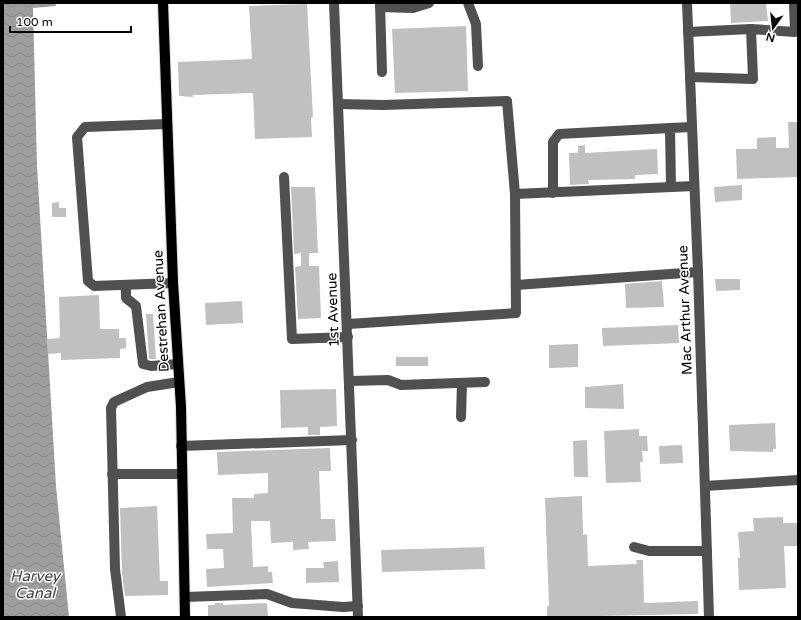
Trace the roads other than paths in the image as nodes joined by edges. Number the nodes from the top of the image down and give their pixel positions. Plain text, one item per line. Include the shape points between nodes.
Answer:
1 (163, 3) edge
2 (334, 3) edge
3 (429, 3) edge
4 (468, 3) edge
5 (687, 3) edge
6 (794, 3) edge
7 (380, 5) edge
8 (751, 30) junction
9 (688, 32) junction
10 (478, 66) dead end
11 (382, 72) dead end
12 (690, 77) junction
13 (339, 104) junction
14 (167, 124) junction
15 (692, 127) junction
16 (670, 128) junction
17 (284, 177) dead end
18 (694, 186) junction
19 (671, 187) junction
20 (553, 193) junction
21 (515, 194) junction
22 (698, 272) junction
23 (173, 283) junction
24 (126, 285) junction
25 (516, 285) junction
26 (348, 324) junction
27 (348, 337) junction
28 (178, 364) junction
29 (350, 381) junction
30 (179, 382) junction
31 (485, 382) dead end
32 (462, 383) junction
33 (461, 417) dead end
34 (352, 440) junction
35 (181, 446) junction
36 (112, 474) junction
37 (182, 474) junction
38 (798, 480) edge
39 (705, 486) junction
40 (634, 547) dead end
41 (707, 551) junction
42 (184, 597) junction
43 (358, 606) junction
44 (121, 617) edge
45 (185, 617) edge
46 (358, 617) edge
47 (709, 617) edge

1 - 14 main road, Destrehan Avenue
2 - 13 street, 1st Avenue
3 - 7 street via 413,8
4 - 10 street via 476,24
5 - 9 street, Mac Arthur Avenue
6 - 8 street via 795,32
7 - 11 street
8 - 9 street
8 - 12 street via 753,79
9 - 12 street, Mac Arthur Avenue
12 - 15 street, Mac Arthur Avenue
13 - 21 street via 507,101
13 - 26 street, 1st Avenue
14 - 23 main road, Destrehan Avenue
14 - 24 street via 85,127 77,137 88,281 94,286
15 - 16 street
15 - 18 street, Mac Arthur Avenue
16 - 19 street
16 - 20 street via 559,134 553,142
17 - 27 street via 292,339
18 - 19 street
18 - 22 street, Mac Arthur Avenue
19 - 20 street
20 - 21 street
21 - 25 street
22 - 25 street
22 - 39 street, Mac Arthur Avenue
23 - 24 street
23 - 28 main road, Destrehan Avenue
24 - 28 street via 126,298 136,306 143,364
25 - 26 street via 516,313
26 - 27 street, 1st Avenue
27 - 29 street, 1st Avenue
28 - 30 main road, Destrehan Avenue
29 - 32 street via 388,380 401,386
29 - 34 street, 1st Avenue
30 - 35 main road, Destrehan Avenue
30 - 36 street via 147,386 114,402 111,408
31 - 32 street
32 - 33 street
34 - 35 street
34 - 43 street, 1st Avenue
35 - 37 main road, Destrehan Avenue
36 - 37 street
36 - 44 street via 115,569
37 - 42 main road, Destrehan Avenue
38 - 39 street
39 - 41 street, Mac Arthur Avenue
40 - 41 street via 649,551
41 - 47 street, Mac Arthur Avenue
42 - 43 street via 267,594 292,603
42 - 45 main road, Destrehan Avenue
43 - 46 street, 1st Avenue

